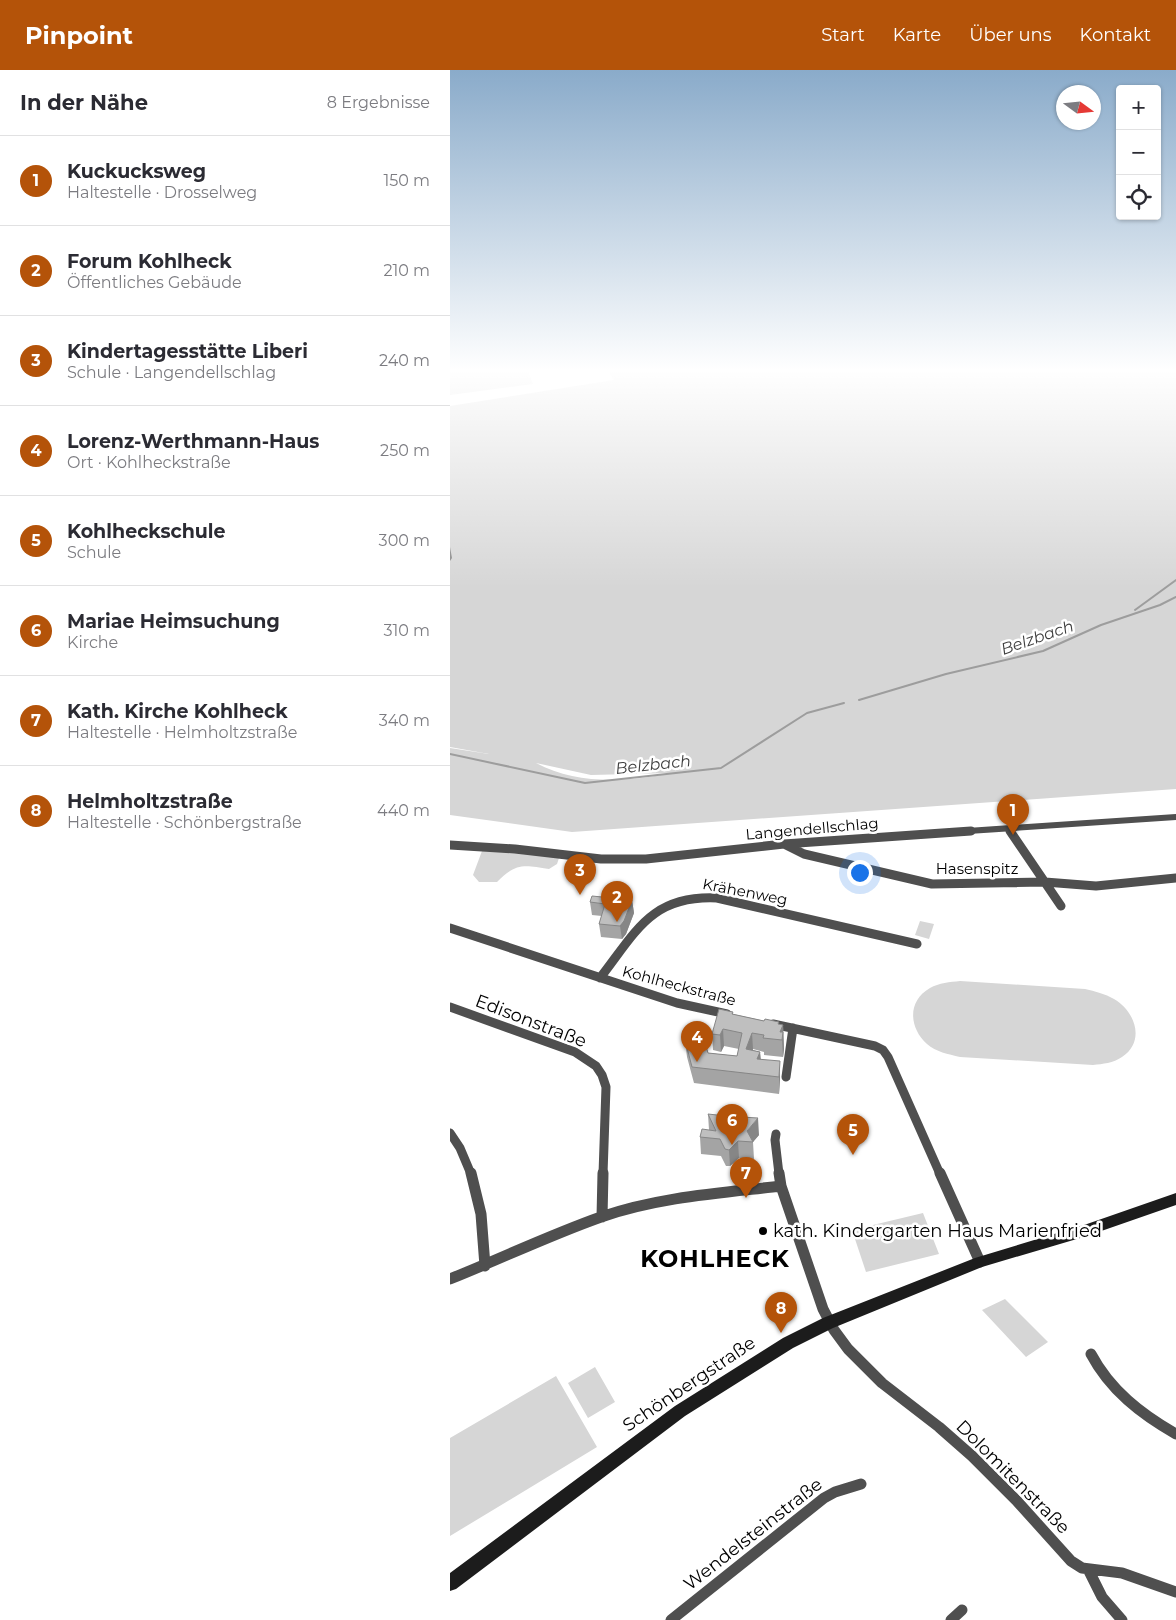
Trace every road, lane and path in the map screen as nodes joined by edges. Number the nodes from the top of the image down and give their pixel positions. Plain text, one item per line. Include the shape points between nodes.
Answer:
1 (1176, 817) edge
2 (1009, 830) junction
3 (784, 844) junction
4 (450, 845) edge
5 (1176, 878) edge
6 (1045, 882) junction
7 (1061, 906) dead end
8 (450, 928) edge
9 (917, 944) dead end
10 (600, 978) junction
11 (450, 1008) edge
12 (735, 1016) edge
13 (764, 1022) edge
14 (793, 1028) junction
15 (786, 1077) dead end
16 (450, 1133) edge
17 (776, 1134) dead end
18 (781, 1186) junction
19 (1176, 1199) edge
20 (602, 1217) junction
21 (980, 1262) junction
22 (485, 1266) junction
23 (450, 1279) edge
24 (828, 1322) junction
25 (1091, 1354) dead end
26 (1176, 1434) edge
27 (861, 1484) dead end
28 (1088, 1569) junction
29 (450, 1583) edge
30 (1176, 1592) edge
31 (962, 1610) dead end
32 (671, 1620) edge
33 (951, 1620) edge
34 (1122, 1620) edge

1 - 2 street, Langendellschlag
2 - 3 street, Langendellschlag
2 - 6 street
3 - 4 street, Langendellschlag via 625,860
3 - 6 street, Hasenspitz via 804,854 932,884
5 - 6 street, Hasenspitz via 1096,886
6 - 7 street
8 - 10 street, Kohlheckstraße
9 - 10 street, Krähenweg via 717,898 694,896 675,900 652,915
10 - 12 street, Kohlheckstraße via 677,1003
11 - 20 street, Edisonstraße via 575,1052 596,1066 606,1087
13 - 14 street
14 - 15 street
14 - 21 street via 875,1046 888,1056
16 - 22 street via 464,1156 478,1196
17 - 18 street, Dolomitenstraße
18 - 20 street via 698,1195
18 - 24 street, Dolomitenstraße
19 - 21 street, Schönbergstraße
20 - 22 street
21 - 24 street, Schönbergstraße
22 - 23 street
24 - 28 street, Dolomitenstraße via 845,1349 955,1440 1001,1484 1070,1561
24 - 29 street, Schönbergstraße via 788,1343 680,1412
25 - 26 street via 1108,1382
27 - 32 street, Wendelsteinstraße via 824,1498
28 - 30 street via 1122,1573
28 - 34 street via 1102,1597
31 - 33 street

